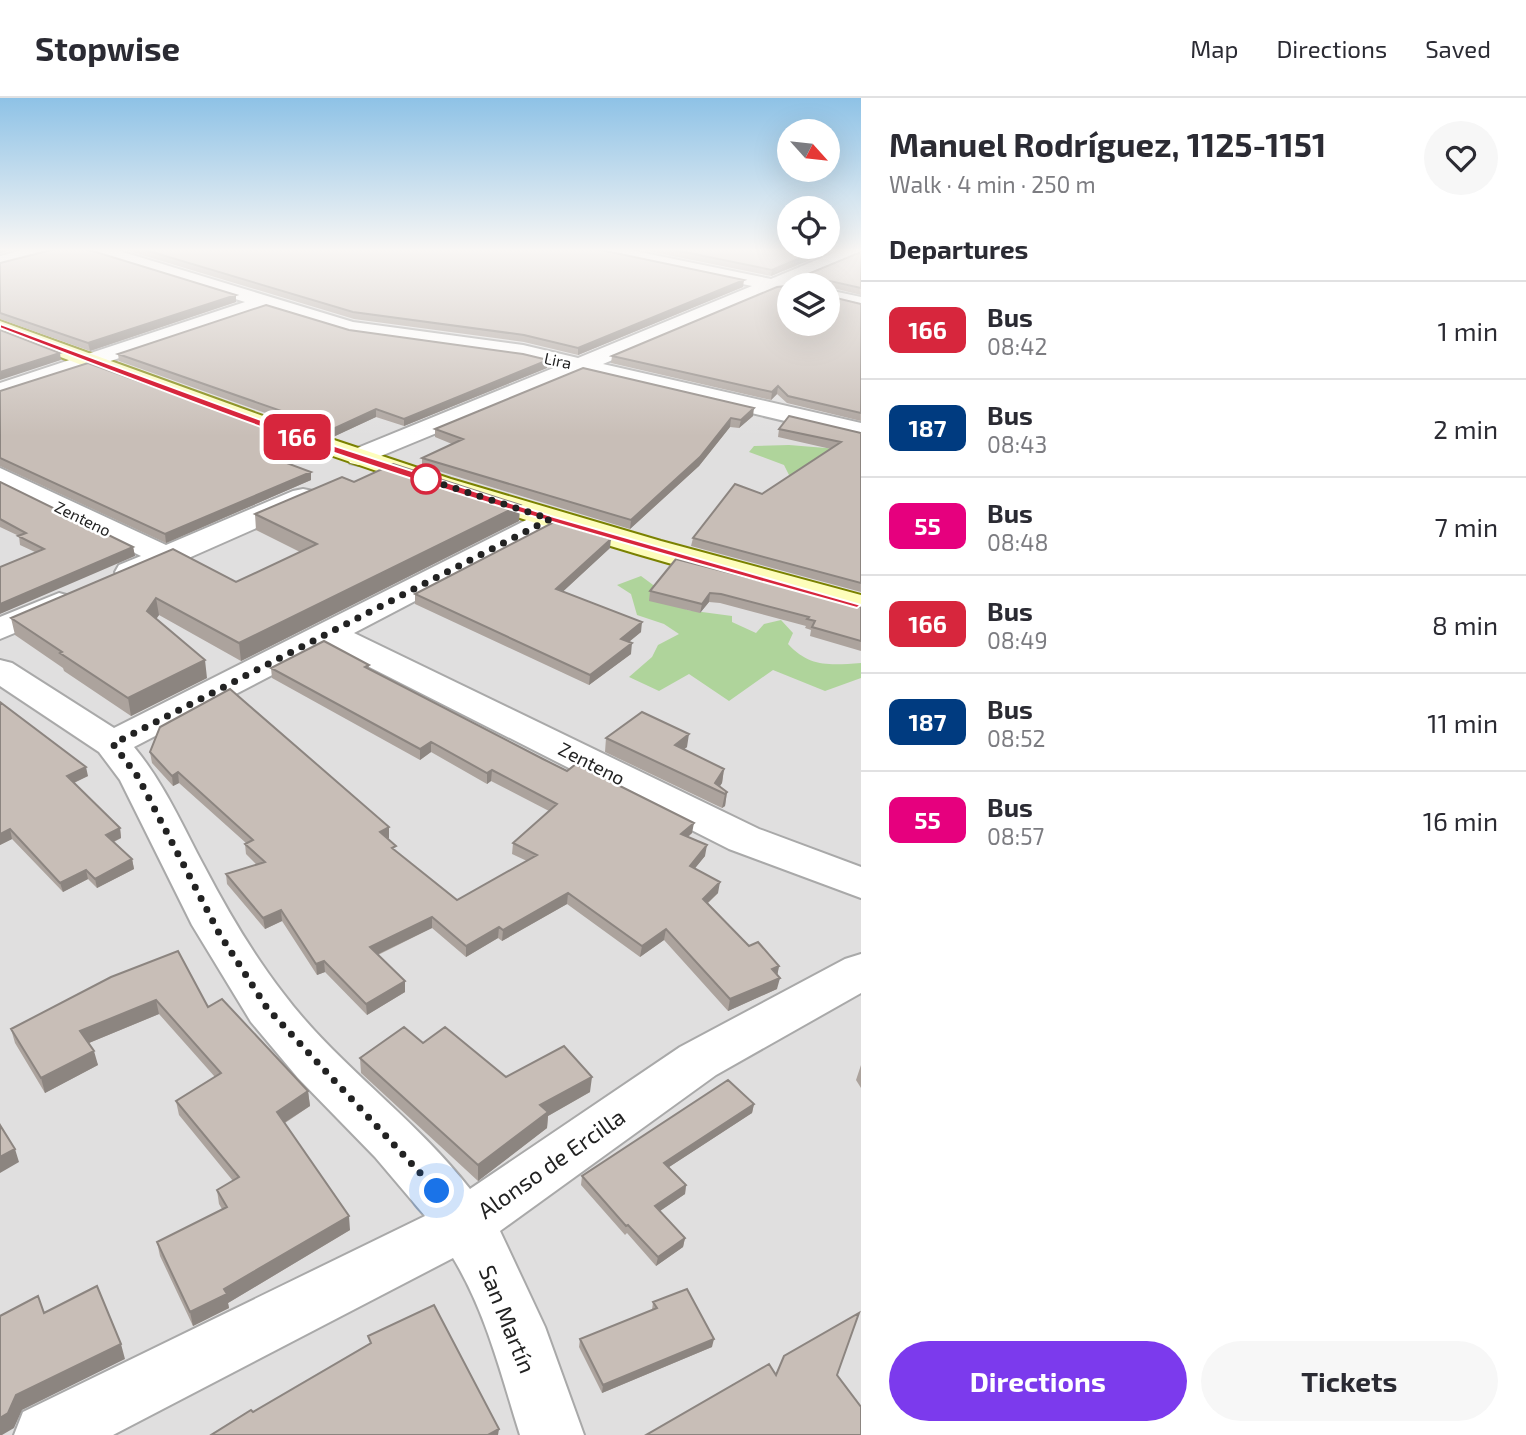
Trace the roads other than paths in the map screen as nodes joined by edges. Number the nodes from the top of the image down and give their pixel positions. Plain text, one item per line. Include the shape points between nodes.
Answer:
1 (237, 311) edge
2 (295, 311) edge
3 (717, 311) edge
4 (0, 327) edge
5 (90, 360) junction
6 (578, 364) junction
7 (0, 391) edge
8 (861, 430) edge
9 (369, 461) junction
10 (0, 476) edge
11 (550, 519) junction
12 (167, 557) junction
13 (861, 605) edge
14 (0, 629) edge
15 (328, 633) junction
16 (0, 670) edge
17 (113, 744) junction
18 (861, 883) edge
19 (861, 971) edge
20 (464, 1224) junction
21 (46, 1435) edge
22 (552, 1435) edge

1 - 5 street
2 - 6 street, Lira via 349,328 481,345
3 - 6 street
4 - 5 main road
5 - 7 street
5 - 9 main road
6 - 8 street, Lira
6 - 9 street
9 - 11 main road
9 - 12 street via 331,485
10 - 12 street, Zenteno
11 - 13 main road
11 - 15 street
12 - 14 street
15 - 17 street
15 - 18 street, Zenteno via 744,839
16 - 17 street, San Martín
17 - 20 street, San Martín via 138,777 219,933 267,1008
19 - 20 street, Alonso de Ercilla via 698,1061
20 - 21 street, Alonso de Ercilla
20 - 22 street, San Martín via 491,1268 513,1319

